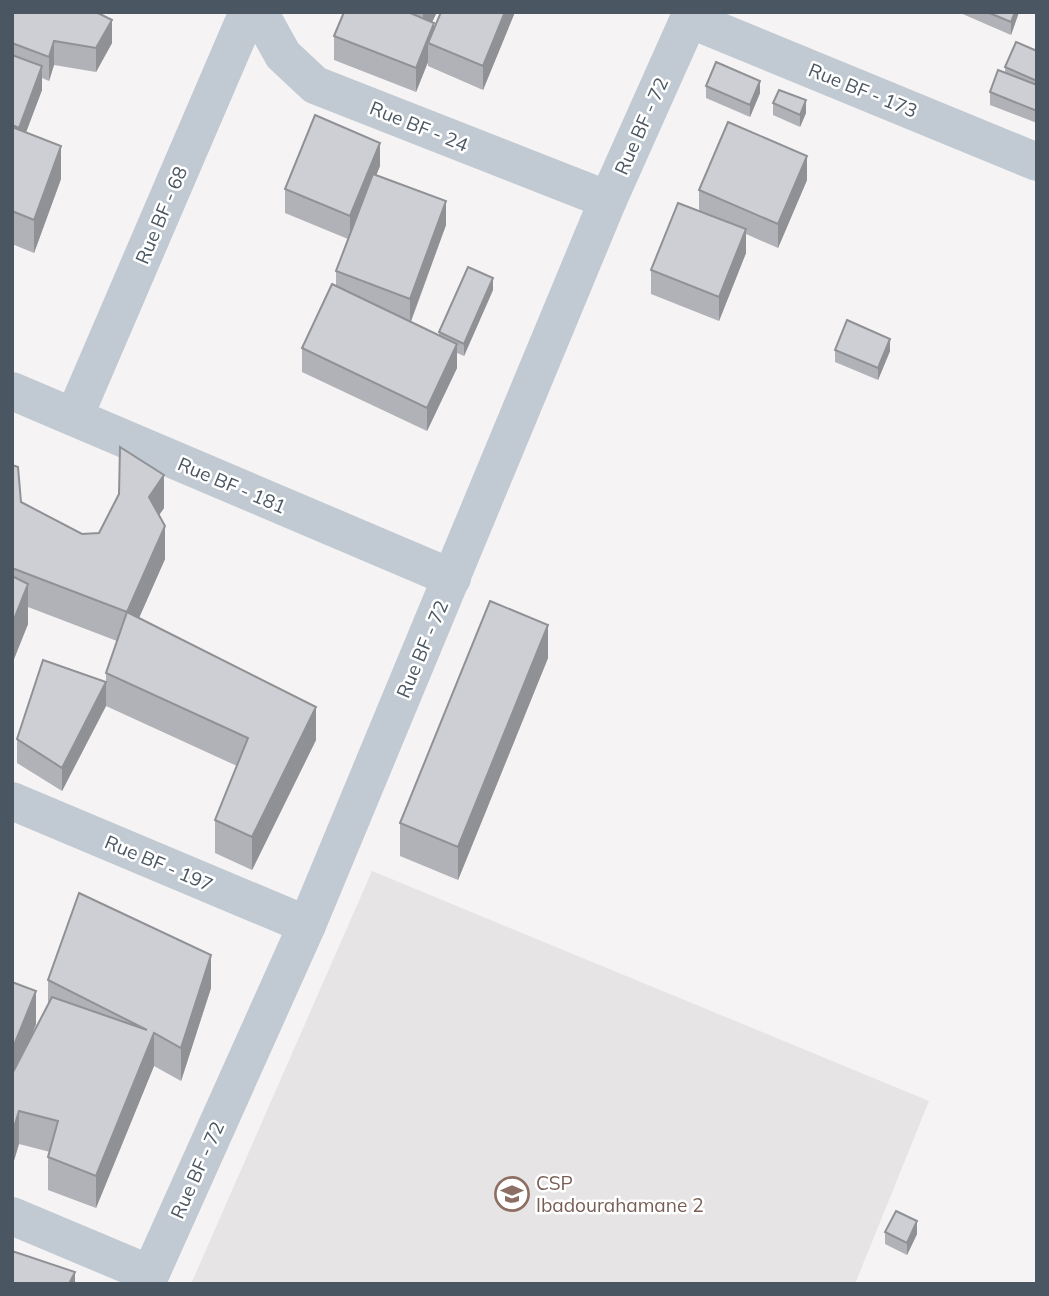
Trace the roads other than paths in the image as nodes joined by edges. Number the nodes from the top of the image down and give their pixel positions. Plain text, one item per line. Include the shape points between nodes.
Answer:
1 (248, 12) edge
2 (259, 12) edge
3 (691, 16) edge
4 (1037, 162) edge
5 (608, 200) junction
6 (12, 391) edge
7 (74, 418) junction
8 (452, 578) junction
9 (12, 801) edge
10 (307, 925) junction
11 (12, 1216) edge
12 (148, 1279) edge

1 - 7 street, Rue BF - 68
2 - 5 street, Rue BF - 24 via 283,55 315,85
3 - 4 street, Rue BF - 173
3 - 5 street, Rue BF - 72
5 - 8 street, Rue BF - 72
6 - 7 street, Rue BF - 181
7 - 8 street, Rue BF - 181
8 - 10 street, Rue BF - 72
9 - 10 street, Rue BF - 197
10 - 12 street, Rue BF - 72
11 - 12 street

